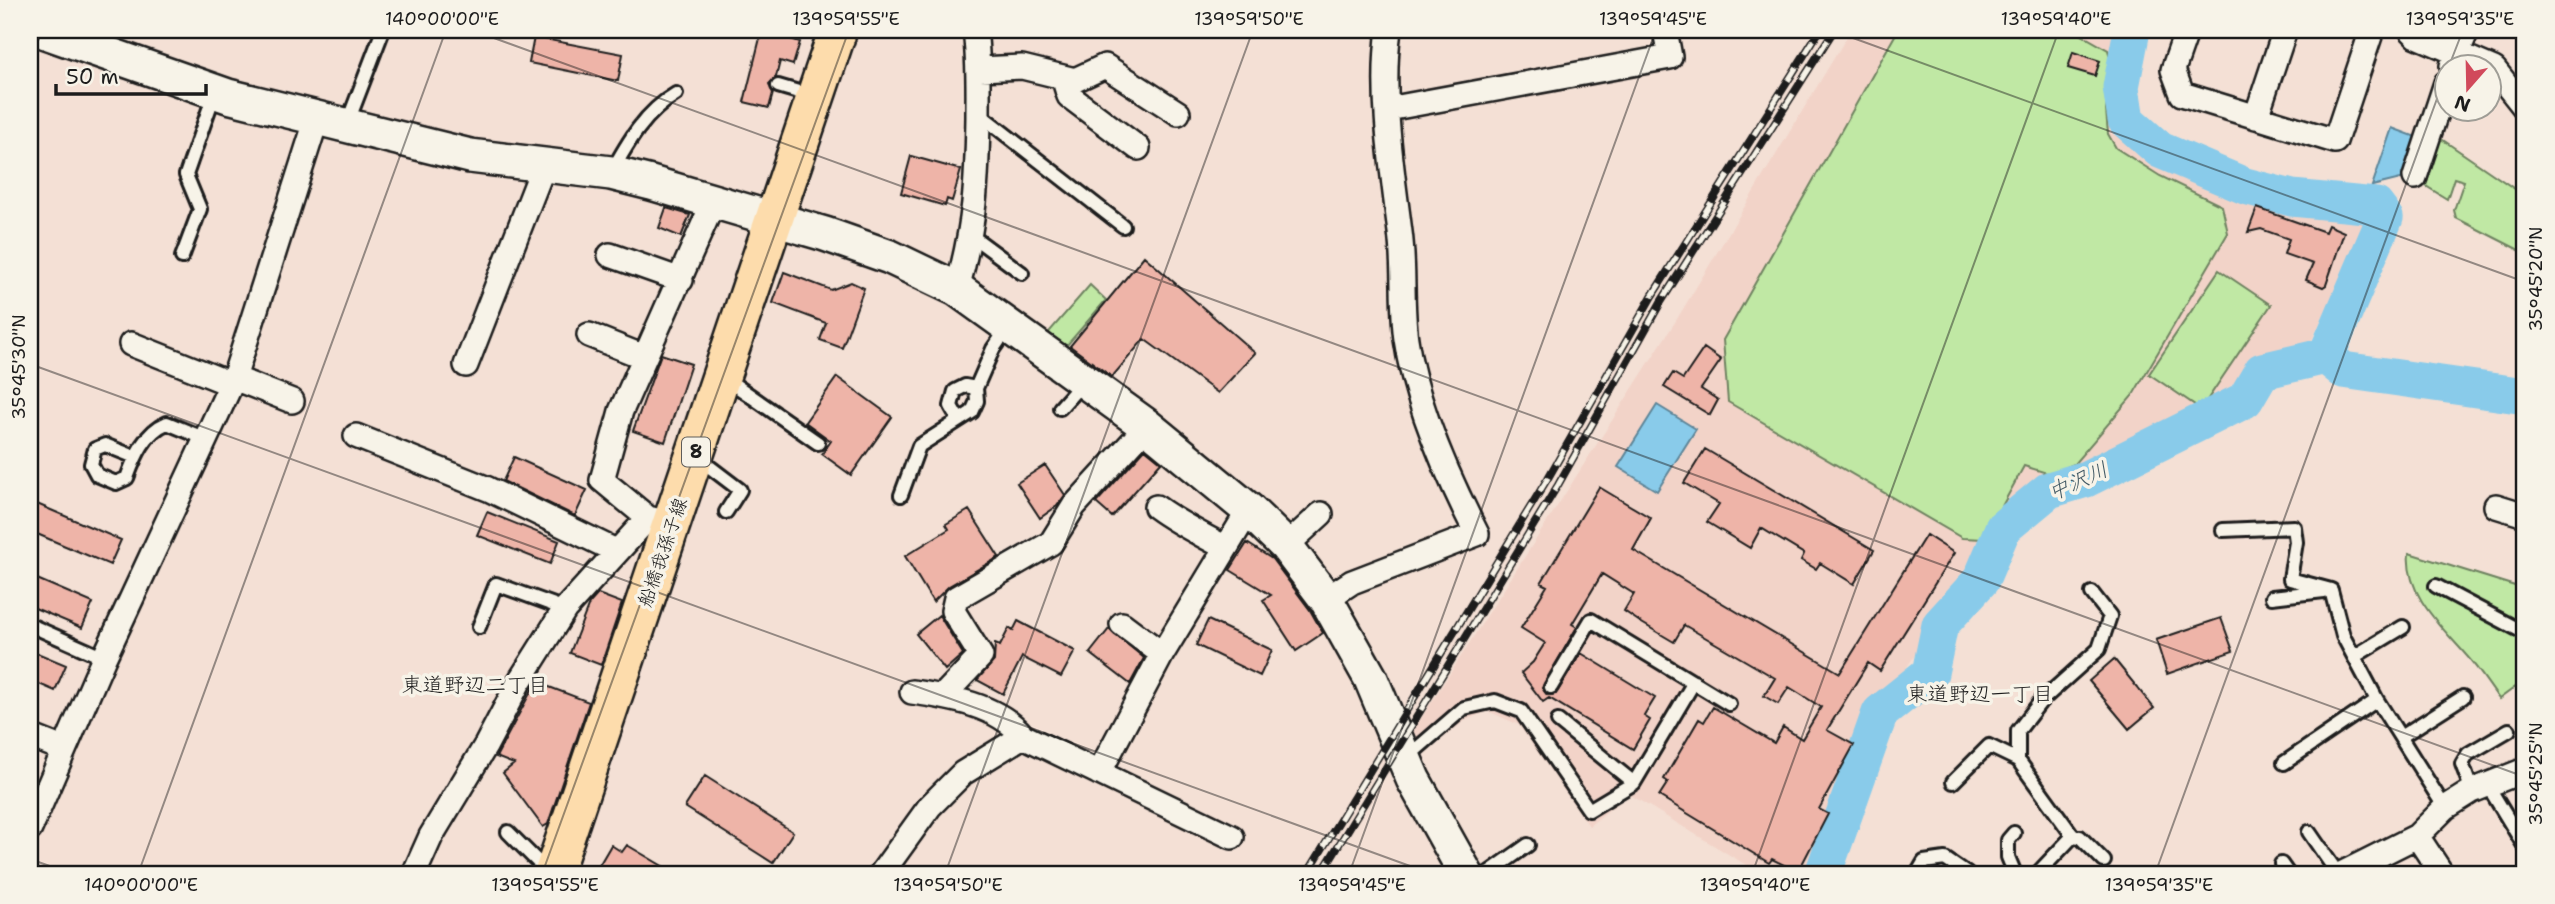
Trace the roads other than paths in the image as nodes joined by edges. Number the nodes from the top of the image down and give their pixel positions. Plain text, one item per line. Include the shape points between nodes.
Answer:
1 (40, 30) edge
2 (383, 30) edge
3 (838, 30) edge
4 (975, 30) edge
5 (1389, 30) edge
6 (1665, 30) edge
7 (2187, 30) edge
8 (2285, 30) edge
9 (2372, 30) edge
10 (2411, 30) edge
11 (2467, 30) edge
12 (2443, 52) edge
13 (2457, 52) edge
14 (981, 69) junction
15 (1063, 77) junction
16 (2502, 79) edge
17 (778, 86) dead end
18 (216, 92) junction
19 (676, 94) dead end
20 (816, 97) junction
21 (2525, 108) edge
22 (1388, 109) junction
23 (977, 113) junction
24 (1178, 113) dead end
25 (2256, 117) junction
26 (332, 121) junction
27 (2434, 122) edge
28 (1138, 148) dead end
29 (544, 165) junction
30 (611, 173) junction
31 (2416, 177) dead end
32 (714, 201) junction
33 (776, 219) junction
34 (1123, 226) dead end
35 (972, 236) junction
36 (610, 255) dead end
37 (182, 257) dead end
38 (1022, 273) dead end
39 (681, 280) junction
40 (957, 289) junction
41 (1010, 326) junction
42 (589, 335) dead end
43 (131, 344) dead end
44 (644, 357) junction
45 (466, 365) dead end
46 (722, 376) junction
47 (233, 381) junction
48 (1085, 381) junction
49 (976, 388) junction
50 (292, 401) dead end
51 (1060, 408) dead end
52 (959, 419) junction
53 (1147, 426) junction
54 (356, 436) dead end
55 (206, 439) junction
56 (818, 443) dead end
57 (695, 456) junction
58 (135, 457) dead end
59 (901, 495) dead end
60 (1156, 506) dead end
61 (2496, 506) dead end
62 (1249, 510) junction
63 (726, 512) dead end
64 (1321, 513) dead end
65 (2525, 515) edge
66 (659, 524) junction
67 (2222, 530) dead end
68 (1286, 547) junction
69 (1226, 548) junction
70 (616, 551) junction
71 (2436, 586) dead end
72 (2331, 590) junction
73 (2092, 593) dead end
74 (2272, 597) dead end
75 (1326, 599) junction
76 (565, 609) junction
77 (1122, 624) dead end
78 (30, 625) edge
79 (480, 626) dead end
80 (2403, 627) dead end
81 (2525, 634) edge
82 (1162, 654) junction
83 (2355, 656) junction
84 (104, 657) junction
85 (1694, 682) junction
86 (1551, 687) dead end
87 (912, 692) dead end
88 (943, 696) junction
89 (2462, 696) dead end
90 (2377, 700) junction
91 (1729, 704) dead end
92 (1558, 720) dead end
93 (2509, 730) dead end
94 (30, 736) edge
95 (1023, 736) junction
96 (2402, 736) junction
97 (63, 749) junction
98 (1405, 759) junction
99 (2018, 760) junction
100 (2284, 762) dead end
101 (2525, 770) edge
102 (1099, 773) junction
103 (1952, 782) dead end
104 (1634, 783) junction
105 (2480, 788) junction
106 (2445, 808) junction
107 (30, 829) edge
108 (508, 832) dead end
109 (2309, 832) dead end
110 (2014, 833) dead end
111 (2073, 836) junction
112 (2417, 836) junction
113 (1232, 837) dead end
114 (1528, 845) dead end
115 (2525, 847) edge
116 (2104, 861) dead end
117 (2040, 873) edge
118 (414, 874) edge
119 (552, 874) edge
120 (881, 874) edge
121 (1466, 874) edge
122 (1487, 874) edge
123 (1917, 874) edge
124 (1967, 874) edge
125 (2015, 874) edge
126 (2342, 874) edge
127 (2442, 874) edge

1 - 18 street
2 - 26 lane
3 - 20 main road, 船橋我孫子線 / 8
4 - 14 street
5 - 22 street
6 - 22 street via 1670,57
7 - 25 street via 2173,70 2182,94
8 - 25 street
9 - 25 street via 2335,141
10 - 12 street
11 - 13 street
14 - 15 street via 1022,67
14 - 23 street
15 - 24 street via 1075,80 1105,66
15 - 28 street via 1069,96
16 - 21 street
17 - 20 lane
18 - 26 street
18 - 37 lane via 187,175 200,209
19 - 30 lane via 657,105 627,143
20 - 33 main road, 船橋我孫子線 / 8
22 - 75 street via 1406,340 1453,488 1477,534 1352,582
23 - 34 lane
23 - 35 street via 978,184
26 - 29 street via 470,156
26 - 47 street
27 - 31 street
29 - 30 street
29 - 45 street
30 - 32 street
32 - 33 street
32 - 39 street
33 - 40 street via 890,257
33 - 46 main road, 船橋我孫子線 / 8
35 - 38 lane
35 - 40 street
36 - 39 street
39 - 44 street
40 - 41 street
41 - 48 street
41 - 49 lane via 993,349
42 - 44 street
43 - 47 street
44 - 66 street via 621,411 603,480
46 - 56 lane
46 - 57 main road, 船橋我孫子線 / 8
47 - 50 street
47 - 55 street
48 - 51 lane
48 - 53 street
49 - 52 lane via 972,412
49 - 52 lane via 954,391 950,406
52 - 59 lane via 919,446
53 - 62 street
53 - 88 street via 1074,506 1051,543 956,598 953,611 981,656
54 - 70 street via 488,489
55 - 58 lane via 167,423 154,428
55 - 84 street
57 - 63 lane via 740,491
57 - 66 main road, 船橋我孫子線 / 8
60 - 69 street via 1183,527 1191,527
61 - 65 street
62 - 68 street
62 - 69 street
64 - 68 street
66 - 70 street
66 - 119 main road, 船橋我孫子線 / 8
67 - 72 lane via 2294,527 2290,579
68 - 75 street
69 - 82 street
70 - 76 street
71 - 81 lane
72 - 74 lane
72 - 83 lane via 2343,636
73 - 99 lane via 2110,616 2099,649 2041,701 2018,731
75 - 98 street via 1371,679
76 - 79 lane via 496,584
76 - 118 street via 431,836
77 - 82 street
78 - 84 lane
80 - 83 lane
82 - 102 street
83 - 90 lane
84 - 97 street
85 - 86 lane via 1591,620
85 - 91 lane
85 - 104 lane
87 - 88 street
88 - 95 street via 983,708
89 - 96 lane
90 - 96 lane
90 - 100 lane
92 - 104 lane
93 - 105 lane via 2468,754 2462,764
94 - 97 street
95 - 102 street
95 - 120 street via 963,773 930,806
96 - 106 lane
97 - 107 street
98 - 104 lane via 1464,708 1495,701 1521,711 1590,810
98 - 121 street
99 - 103 lane via 1989,746
99 - 111 lane
101 - 105 street
102 - 113 street
105 - 106 street
105 - 115 lane
106 - 112 street
108 - 119 lane
109 - 126 lane
110 - 125 lane via 2008,839 2008,857
111 - 116 lane via 2080,837
111 - 117 lane
112 - 126 street
112 - 127 street
114 - 122 lane
123 - 124 lane via 1924,862 1945,859

